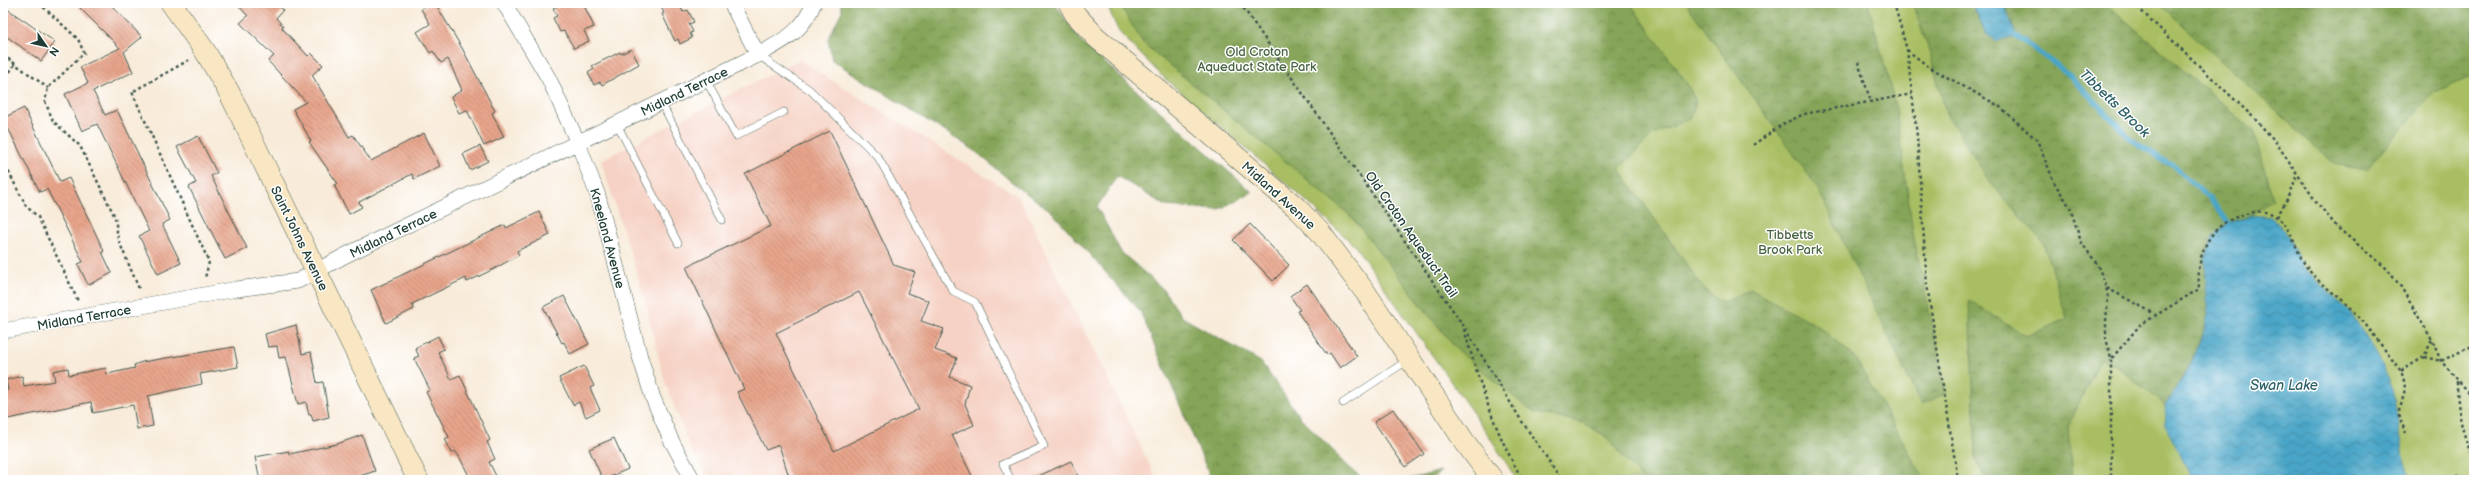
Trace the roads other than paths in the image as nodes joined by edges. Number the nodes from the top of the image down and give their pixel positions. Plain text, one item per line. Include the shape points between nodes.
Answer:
1 (171, 3) edge
2 (504, 3) edge
3 (731, 3) edge
4 (814, 3) edge
5 (1069, 3) edge
6 (758, 55) junction
7 (706, 80) junction
8 (661, 102) junction
9 (784, 112) dead end
10 (617, 124) junction
11 (578, 143) junction
12 (722, 220) dead end
13 (678, 243) dead end
14 (316, 271) junction
15 (3, 331) edge
16 (1410, 358) junction
17 (1343, 403) dead end
18 (1485, 477) edge
19 (418, 480) edge
20 (694, 480) edge
21 (1011, 480) edge

1 - 14 street, Saint Johns Avenue via 206,51 229,92
2 - 11 street, Kneeland Avenue via 549,79
3 - 6 street
4 - 6 street, Midland Terrace via 810,15 797,32
5 - 16 street, Midland Avenue via 1075,14 1101,41 1297,208 1320,232 1366,293
6 - 7 street, Midland Terrace
6 - 21 lane via 810,90 878,157 953,291 975,302 1044,446 1003,464
7 - 8 street, Midland Terrace
7 - 9 lane via 736,136
8 - 10 street, Midland Terrace
8 - 12 lane
10 - 11 street, Midland Terrace
10 - 13 lane
11 - 14 street, Midland Terrace
11 - 20 street, Kneeland Avenue via 598,196 653,398 671,440
14 - 15 street, Midland Terrace via 298,281 200,295
14 - 19 street, Saint Johns Avenue
16 - 17 lane
16 - 18 street, Midland Avenue

